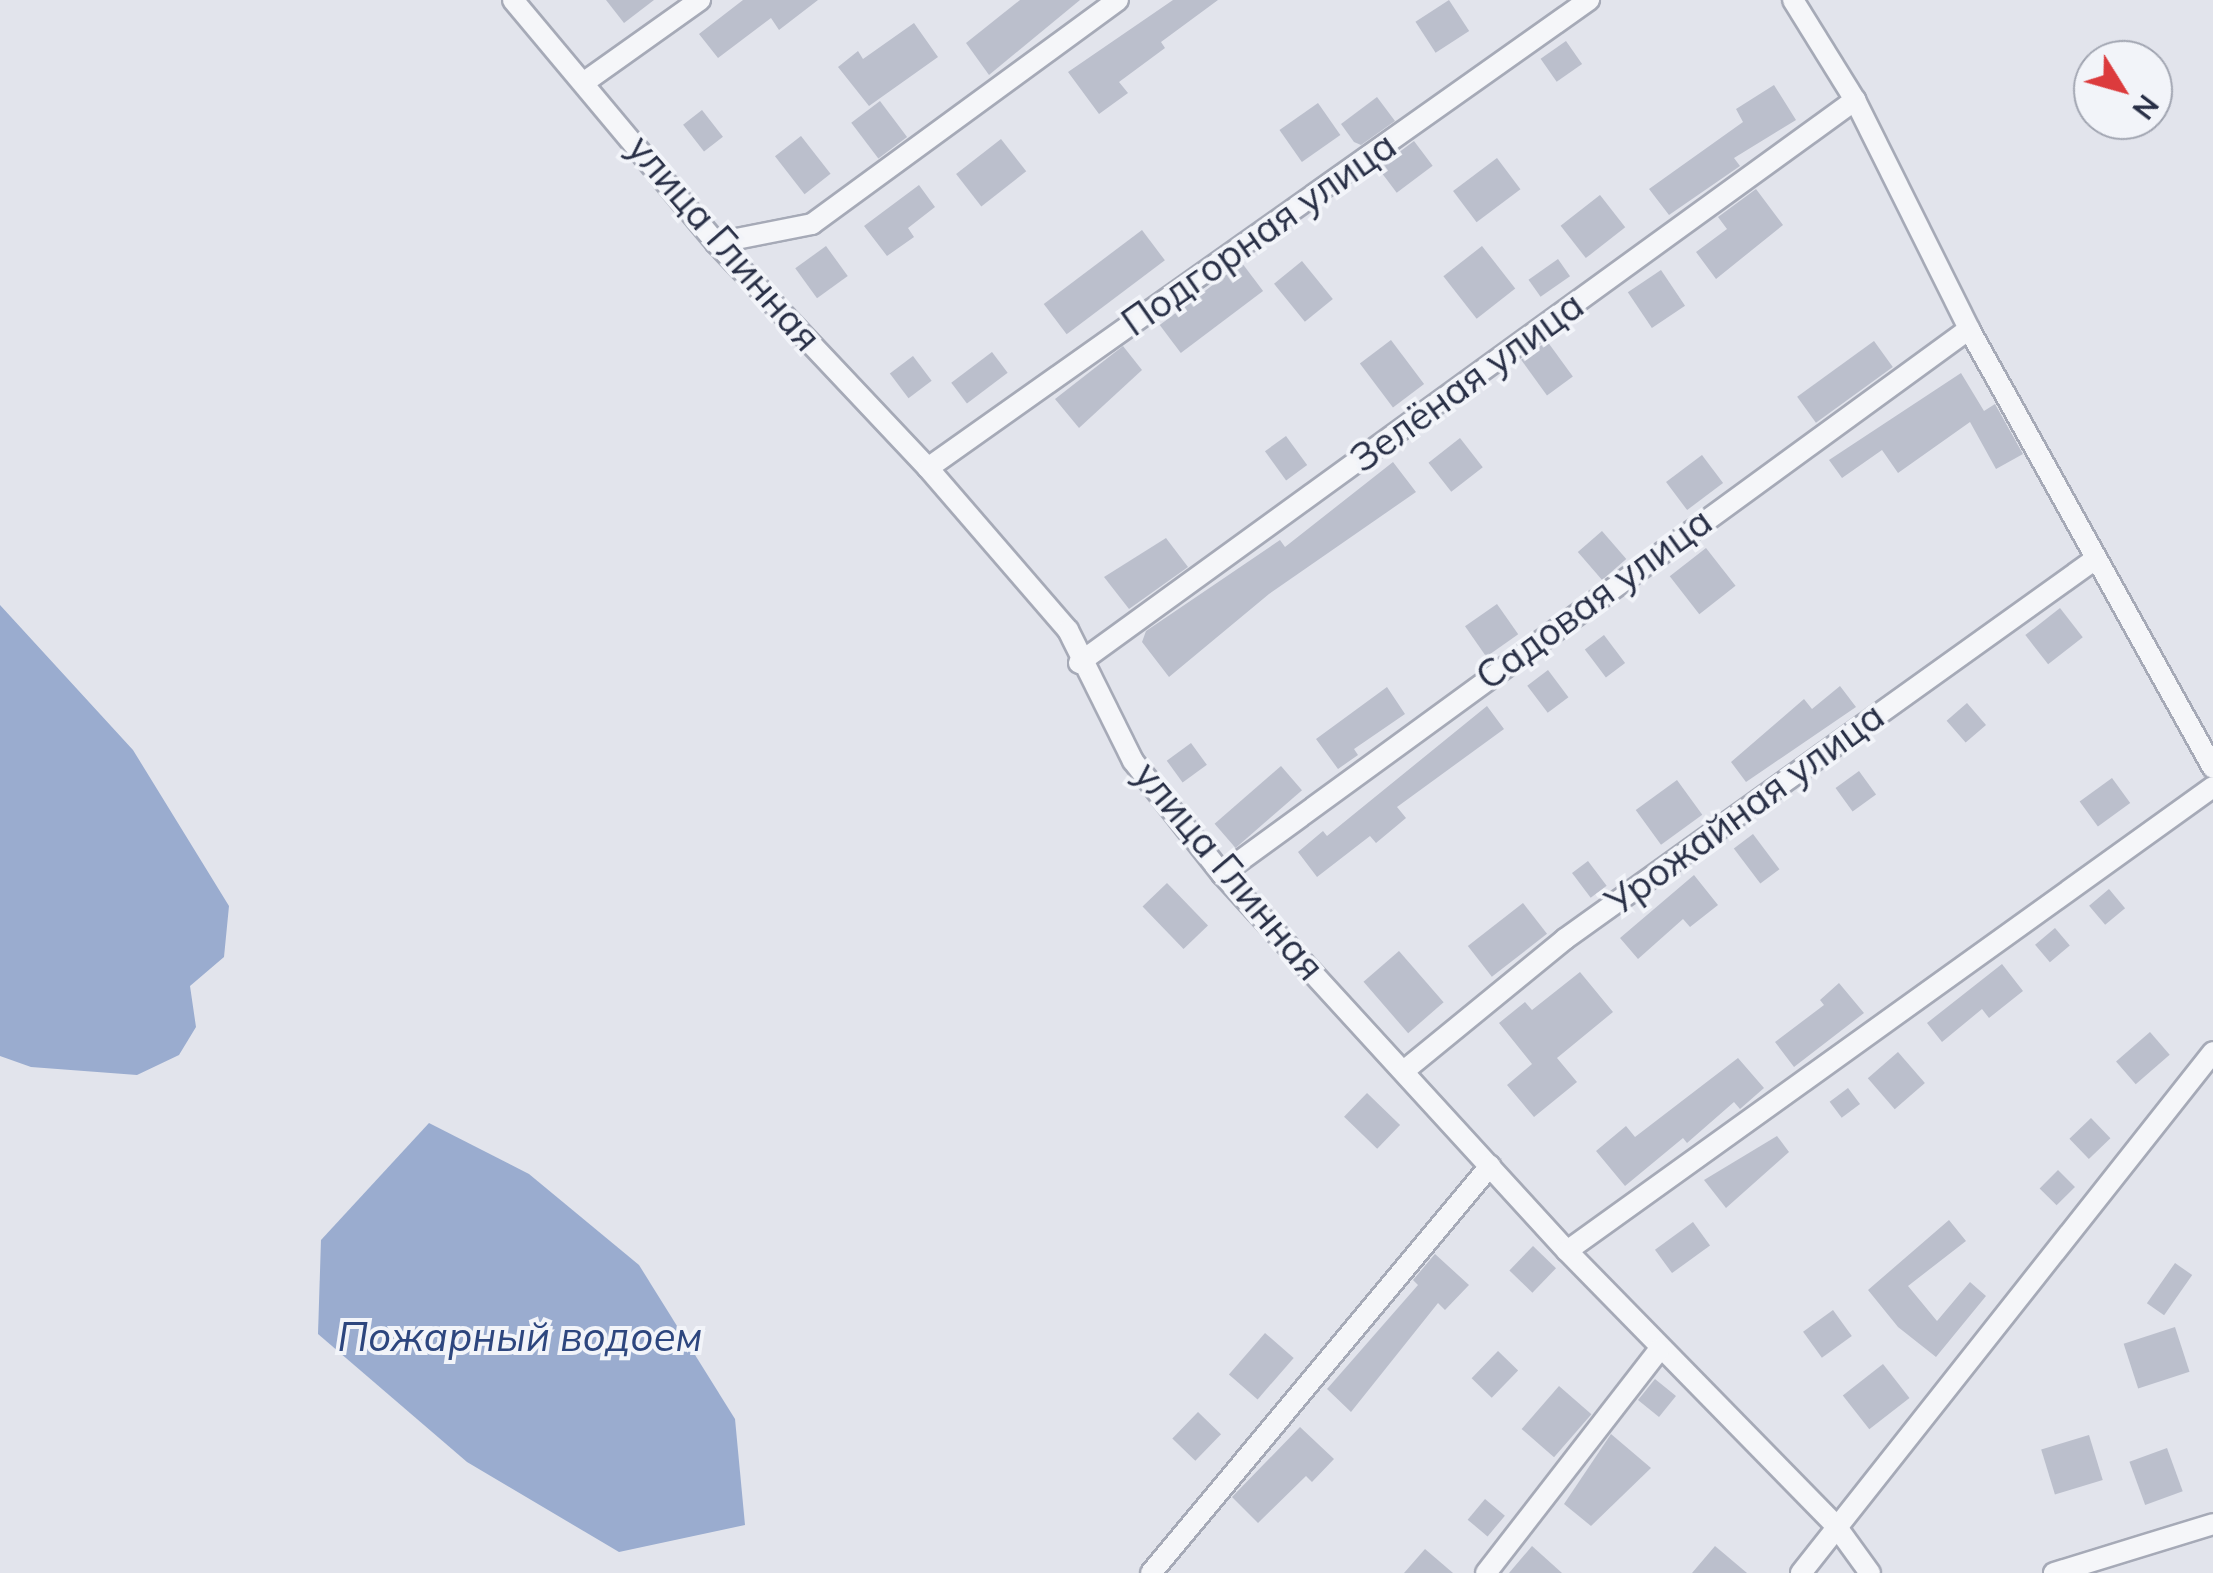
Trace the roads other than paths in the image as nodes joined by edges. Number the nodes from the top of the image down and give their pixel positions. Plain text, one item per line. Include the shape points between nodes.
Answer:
1 (514, 0) edge
2 (700, 0) edge
3 (1118, 0) edge
4 (1589, 0) edge
5 (1794, 0) edge
6 (586, 81) junction
7 (1854, 100) junction
8 (716, 243) junction
9 (1969, 330) junction
10 (928, 468) junction
11 (2094, 560) junction
12 (1079, 663) junction
13 (2213, 768) edge
14 (2213, 787) edge
15 (1222, 874) junction
16 (2213, 1052) edge
17 (1405, 1070) junction
18 (1490, 1166) junction
19 (1567, 1251) junction
20 (1660, 1350) junction
21 (2213, 1524) edge
22 (1836, 1526) junction
23 (1151, 1573) edge
24 (1486, 1573) edge
25 (1801, 1573) edge
26 (1870, 1573) edge
27 (2054, 1573) edge

1 - 6 street, улица Глинная
2 - 6 street
3 - 8 street via 812,224
4 - 10 street, Подгорная улица
5 - 7 street
6 - 8 street, улица Глинная
7 - 9 street
7 - 12 street, Зелёная улица
8 - 10 street, улица Глинная
9 - 11 street
9 - 15 street, Садовая улица
10 - 12 street, улица Глинная via 1068,630
11 - 13 street
11 - 17 street, Урожайная улица via 1566,939
12 - 15 street, улица Глинная via 1133,762
14 - 19 street
15 - 17 street, улица Глинная
16 - 22 street
17 - 18 street, улица Глинная
18 - 19 street, улица Глинная
18 - 23 street
19 - 20 street, улица Глинная
20 - 22 street, улица Глинная
20 - 24 street
21 - 27 street
22 - 25 street
22 - 26 street, улица Глинная

